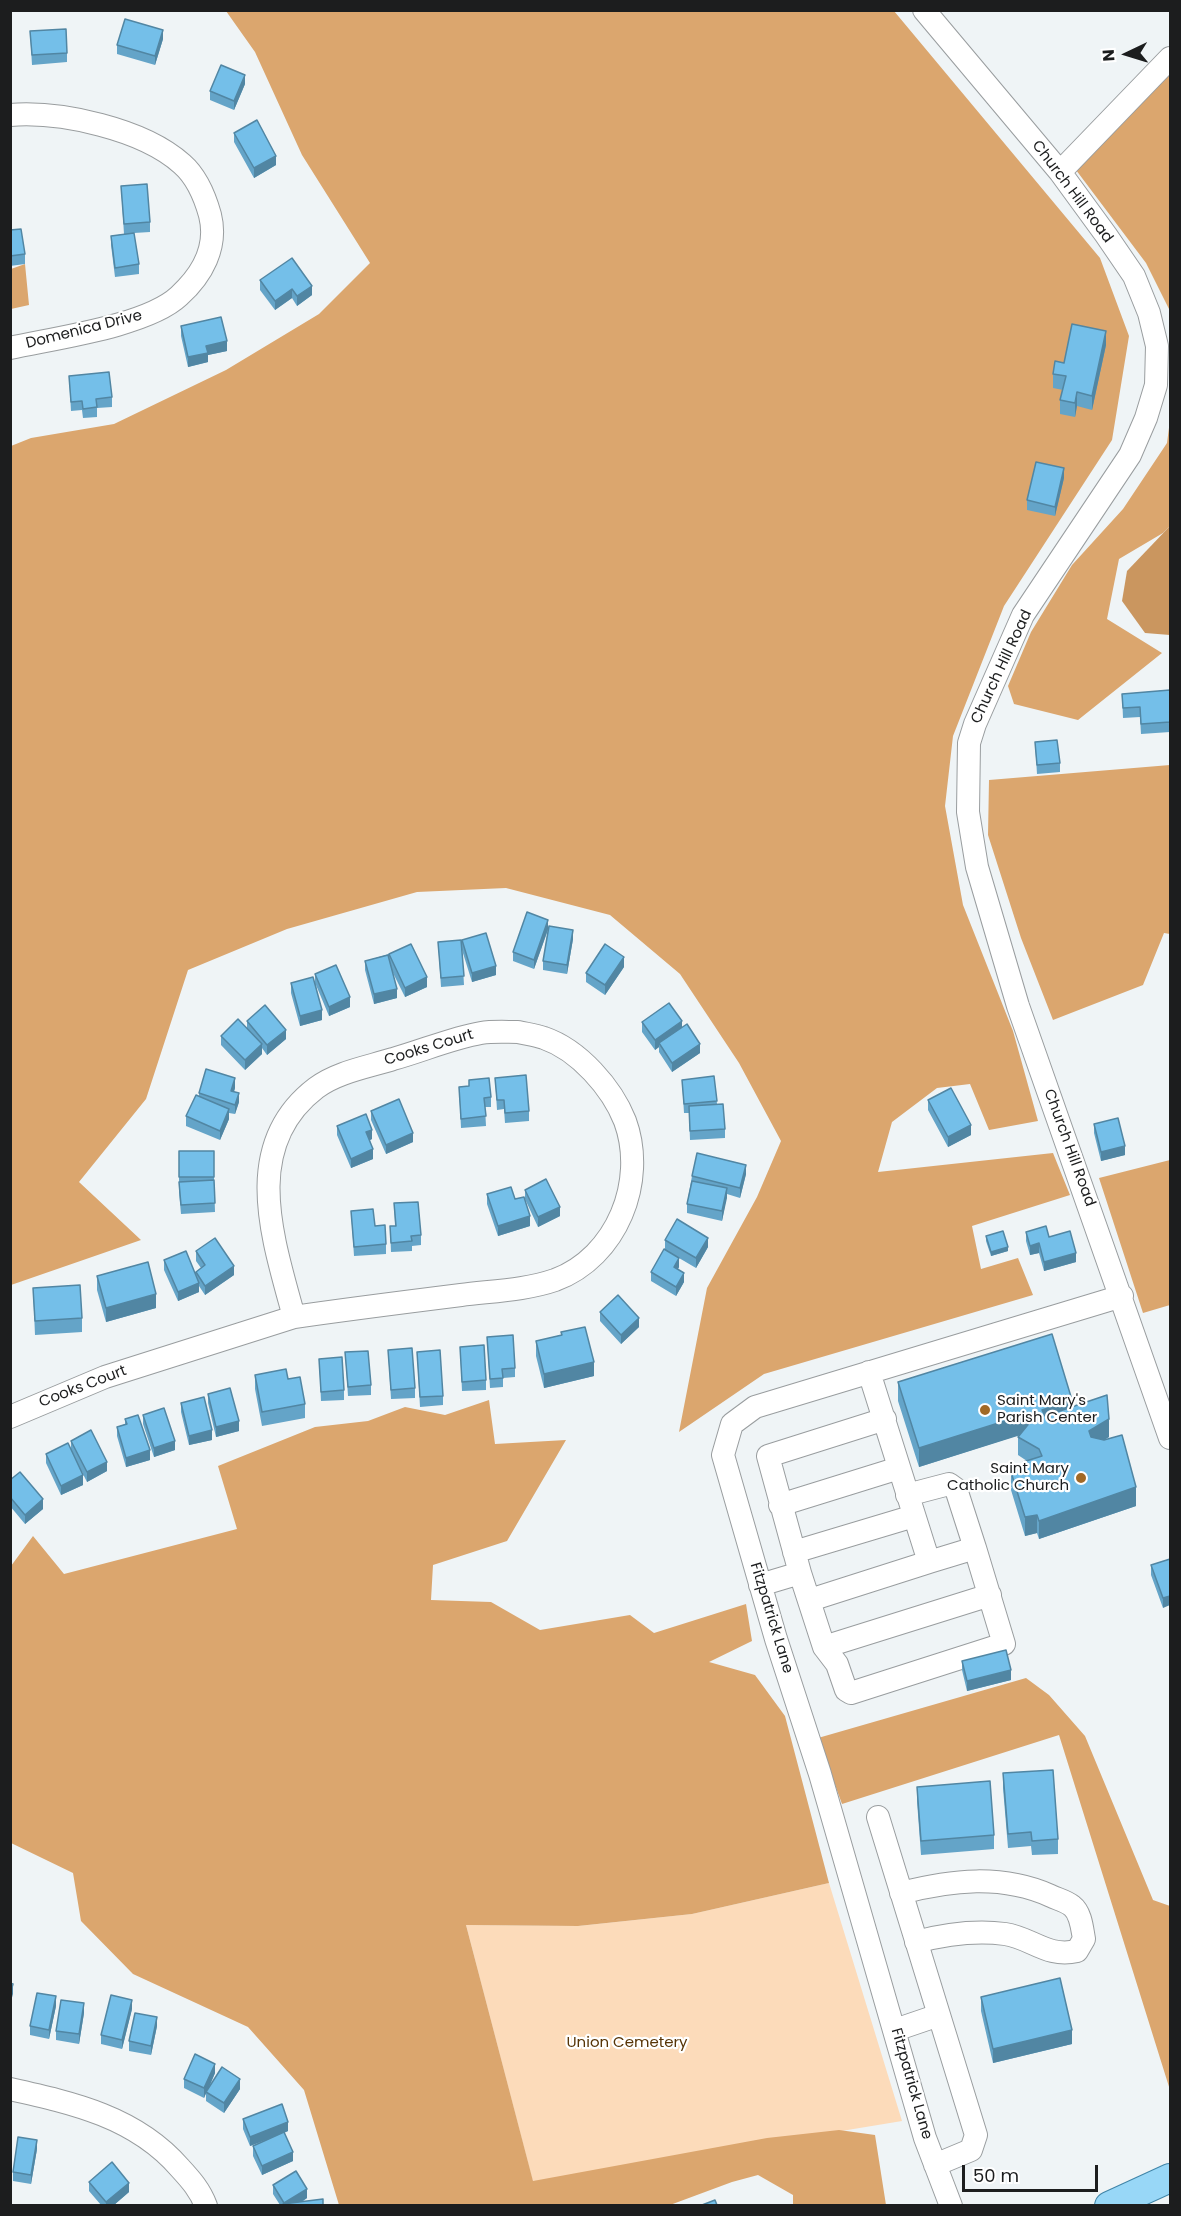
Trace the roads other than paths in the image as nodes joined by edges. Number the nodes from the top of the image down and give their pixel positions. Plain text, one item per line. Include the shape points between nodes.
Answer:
1 (924, 10) edge
2 (1170, 58) edge
3 (10, 115) edge
4 (1060, 172) junction
5 (10, 348) edge
6 (1122, 1296) junction
7 (294, 1317) junction
8 (869, 1372) junction
9 (10, 1418) edge
10 (885, 1419) junction
11 (1170, 1438) edge
12 (899, 1468) junction
13 (780, 1505) junction
14 (911, 1506) junction
15 (975, 1548) junction
16 (797, 1562) junction
17 (929, 1562) junction
18 (760, 1585) junction
19 (990, 1595) junction
20 (810, 1600) junction
21 (824, 1647) junction
22 (878, 1817) dead end
23 (901, 1893) junction
24 (916, 1942) junction
25 (939, 2015) junction
26 (895, 2030) junction
27 (10, 2089) edge
28 (935, 2165) junction
29 (1170, 2178) edge
30 (206, 2205) edge
31 (951, 2205) edge
32 (1109, 2205) edge

1 - 4 street, Church Hill Road
2 - 4 street
3 - 5 street, Domenica Drive via 64,115 139,138 182,164 204,195 212,223 211,251 178,297 150,314
4 - 6 street, Church Hill Road via 1134,276 1157,346 1156,385 1131,455 1023,615 969,743 968,813 977,867 1018,1006
6 - 8 street, Fitzpatrick Lane
6 - 11 street, Church Hill Road
7 - 7 street, Cooks Court via 528,1286 571,1272 600,1248 626,1203 633,1158 619,1106 589,1068 573,1056 546,1039 518,1032 482,1033 341,1075 317,1087 290,1113 279,1131 267,1179 274,1241
7 - 9 street, Cooks Court via 105,1377
8 - 10 street
8 - 18 street, Fitzpatrick Lane via 755,1407 732,1424 723,1455
10 - 12 street
10 - 13 street via 768,1456
12 - 13 street
12 - 14 street
13 - 16 street
14 - 15 street via 943,1485 954,1486
14 - 16 street
14 - 17 street
15 - 17 street
15 - 19 street
16 - 18 street
16 - 20 street
17 - 20 street
18 - 26 street, Fitzpatrick Lane
19 - 21 street
19 - 21 street via 1004,1644 851,1693
20 - 21 street
22 - 23 street
23 - 24 street
23 - 24 street via 967,1880 997,1881 1036,1890 1073,1906 1081,1920 1084,1939 1077,1951 1063,1955 1007,1934 945,1934
24 - 25 street
25 - 26 street
25 - 28 street via 976,2135 971,2150
26 - 28 street, Fitzpatrick Lane
27 - 30 street via 82,2105 134,2128 163,2148 200,2190
28 - 31 street, Fitzpatrick Lane
29 - 32 main road

